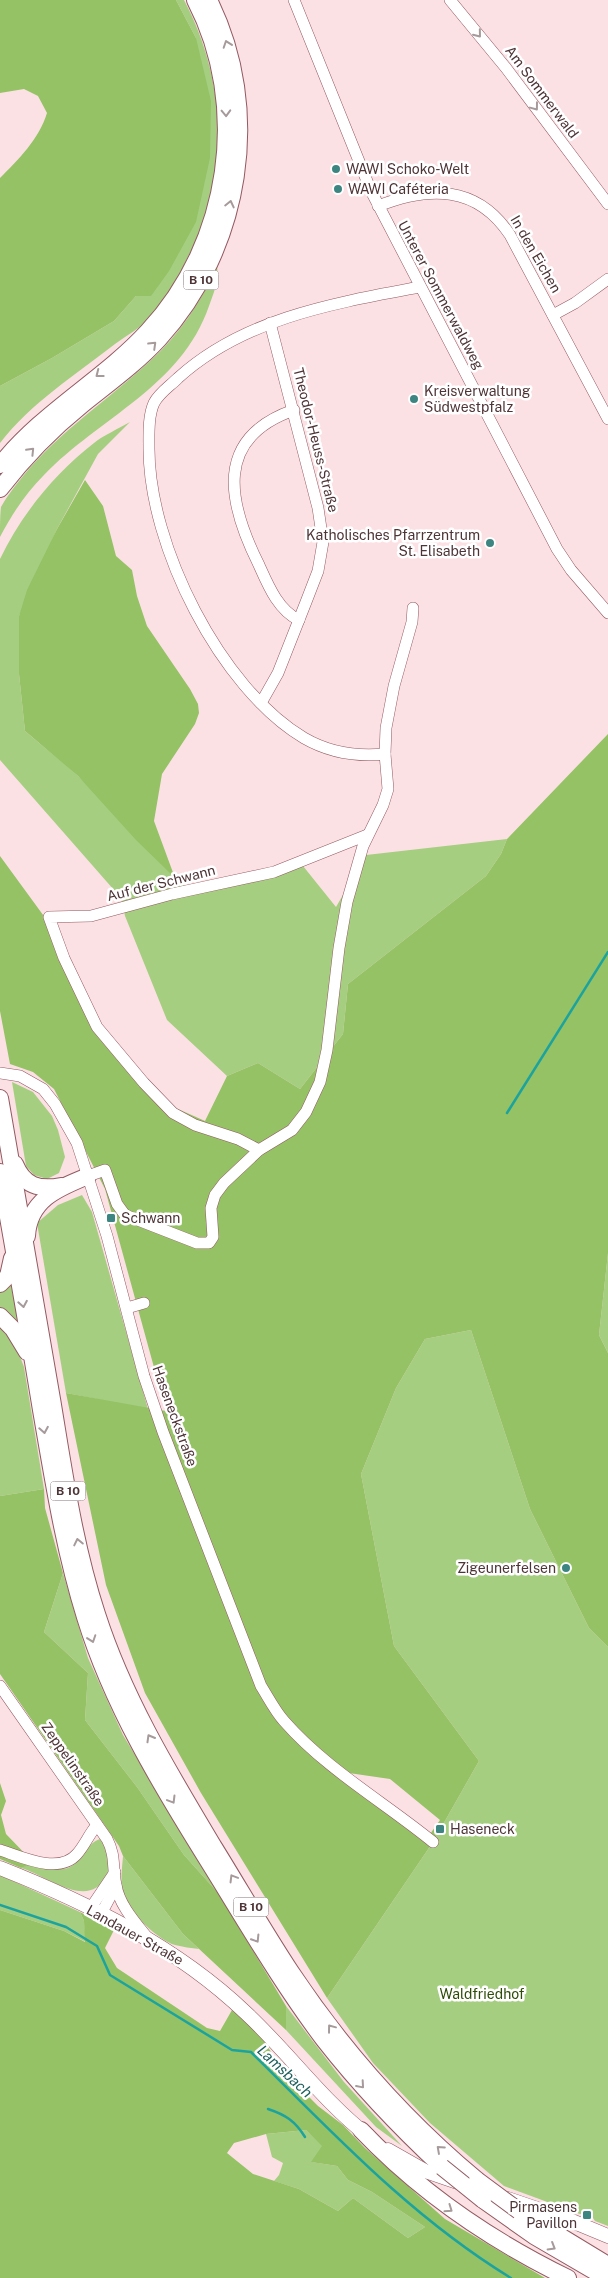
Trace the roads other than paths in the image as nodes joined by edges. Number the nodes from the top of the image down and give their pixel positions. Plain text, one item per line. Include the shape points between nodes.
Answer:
1 (195, 0) edge
2 (209, 0) edge
3 (294, 0) edge
4 (450, 0) edge
5 (608, 204) edge
6 (378, 206) junction
7 (608, 279) edge
8 (420, 287) junction
9 (553, 315) junction
10 (270, 323) junction
11 (294, 410) junction
12 (608, 419) edge
13 (0, 465) edge
14 (0, 489) edge
15 (412, 608) dead end
16 (608, 613) edge
17 (299, 620) junction
18 (261, 702) junction
19 (386, 754) junction
20 (367, 835) junction
21 (0, 1073) edge
22 (0, 1098) edge
23 (8, 1146) junction
24 (260, 1150) junction
25 (0, 1172) edge
26 (88, 1176) junction
27 (66, 1185) junction
28 (12, 1239) junction
29 (27, 1252) junction
30 (0, 1284) edge
31 (144, 1303) dead end
32 (127, 1308) junction
33 (0, 1316) edge
34 (36, 1382) junction
35 (0, 1686) edge
36 (97, 1825) junction
37 (433, 1842) dead end
38 (0, 1850) edge
39 (115, 1866) junction
40 (0, 1868) edge
41 (116, 1886) junction
42 (95, 1911) junction
43 (148, 1939) junction
44 (361, 2130) junction
45 (608, 2236) edge
46 (608, 2265) edge
47 (568, 2278) edge
48 (606, 2278) edge

1 -> 13 highway, B 10 via 216,53 226,99 225,167 206,239 175,297 148,331 36,425
14 -> 2 highway, B 10 via 46,437 159,339 190,299 219,244 239,163 240,134 234,71
3 - 6 street, Unterer Sommerwaldweg
4 -> 5 street, Am Sommerwald via 506,68
6 - 8 street, Unterer Sommerwaldweg
6 - 9 street, In den Eichen via 403,197 433,194 464,196 484,206 494,213 510,235
7 - 9 street
8 - 10 street via 325,306
8 - 16 street, Unterer Sommerwaldweg via 557,549
9 - 12 street, In den Eichen
10 - 11 street, Theodor-Heuss-Straße
10 - 18 street via 215,351 167,388 154,403 149,433 149,472 159,523 179,578 203,624 234,670
11 - 17 street, Theodor-Heuss-Straße via 323,542 318,571
11 - 17 street via 270,420 253,433 242,449 233,483 237,513 254,555 273,593 289,614
15 - 19 street via 412,622 389,712
17 - 18 street, Theodor-Heuss-Straße via 278,673
18 - 19 street via 288,727 324,748 350,755
19 - 20 street via 388,789
20 - 24 street via 347,902 320,1082 296,1126
20 - 24 street, Auf der Schwann via 274,872 91,916 49,917 64,958 97,1027 144,1083 173,1113
21 - 26 street, Haseneckstraße via 20,1076 43,1089 69,1128
22 - 23 highway, B 10
23 - 27 highway via 21,1175 30,1184 39,1188
23 - 29 highway, B 10
24 - 26 street via 215,1195 211,1208 213,1237 204,1244 124,1215 106,1170
25 - 28 highway, B 10
26 - 27 highway
26 - 32 street, Haseneckstraße
27 - 29 highway via 44,1199 32,1212
28 - 30 highway via 11,1266 8,1276
28 -> 34 highway, B 10
46 -> 29 highway, B 10, bridge via 520,2211 477,2180 442,2151 369,2076 291,1972 178,1787 132,1704 104,1637 81,1556
31 - 32 street
32 - 37 street, Haseneckstraße via 144,1376 163,1432 261,1686 283,1720 340,1772
33 - 34 highway via 20,1338
34 -> 48 highway, B 10, bridge via 62,1526 92,1641 122,1712 199,1846 284,1983 359,2083 442,2167 534,2236
35 - 36 street, Zeppelinstraße
36 - 38 street via 77,1855 66,1864 51,1864
36 - 39 street, Zeppelinstraße via 112,1849
39 - 41 street, Zeppelinstraße
39 - 42 street
40 - 42 main road, Landauer Straße
41 - 42 street
41 - 43 street via 122,1902
42 - 43 main road, Landauer Straße
43 - 44 main road, Landauer Straße via 202,1974 239,2006
44 - 45 main road, Landauer Straße via 396,2155 425,2170
44 -> 47 highway via 389,2159 446,2207 506,2246

